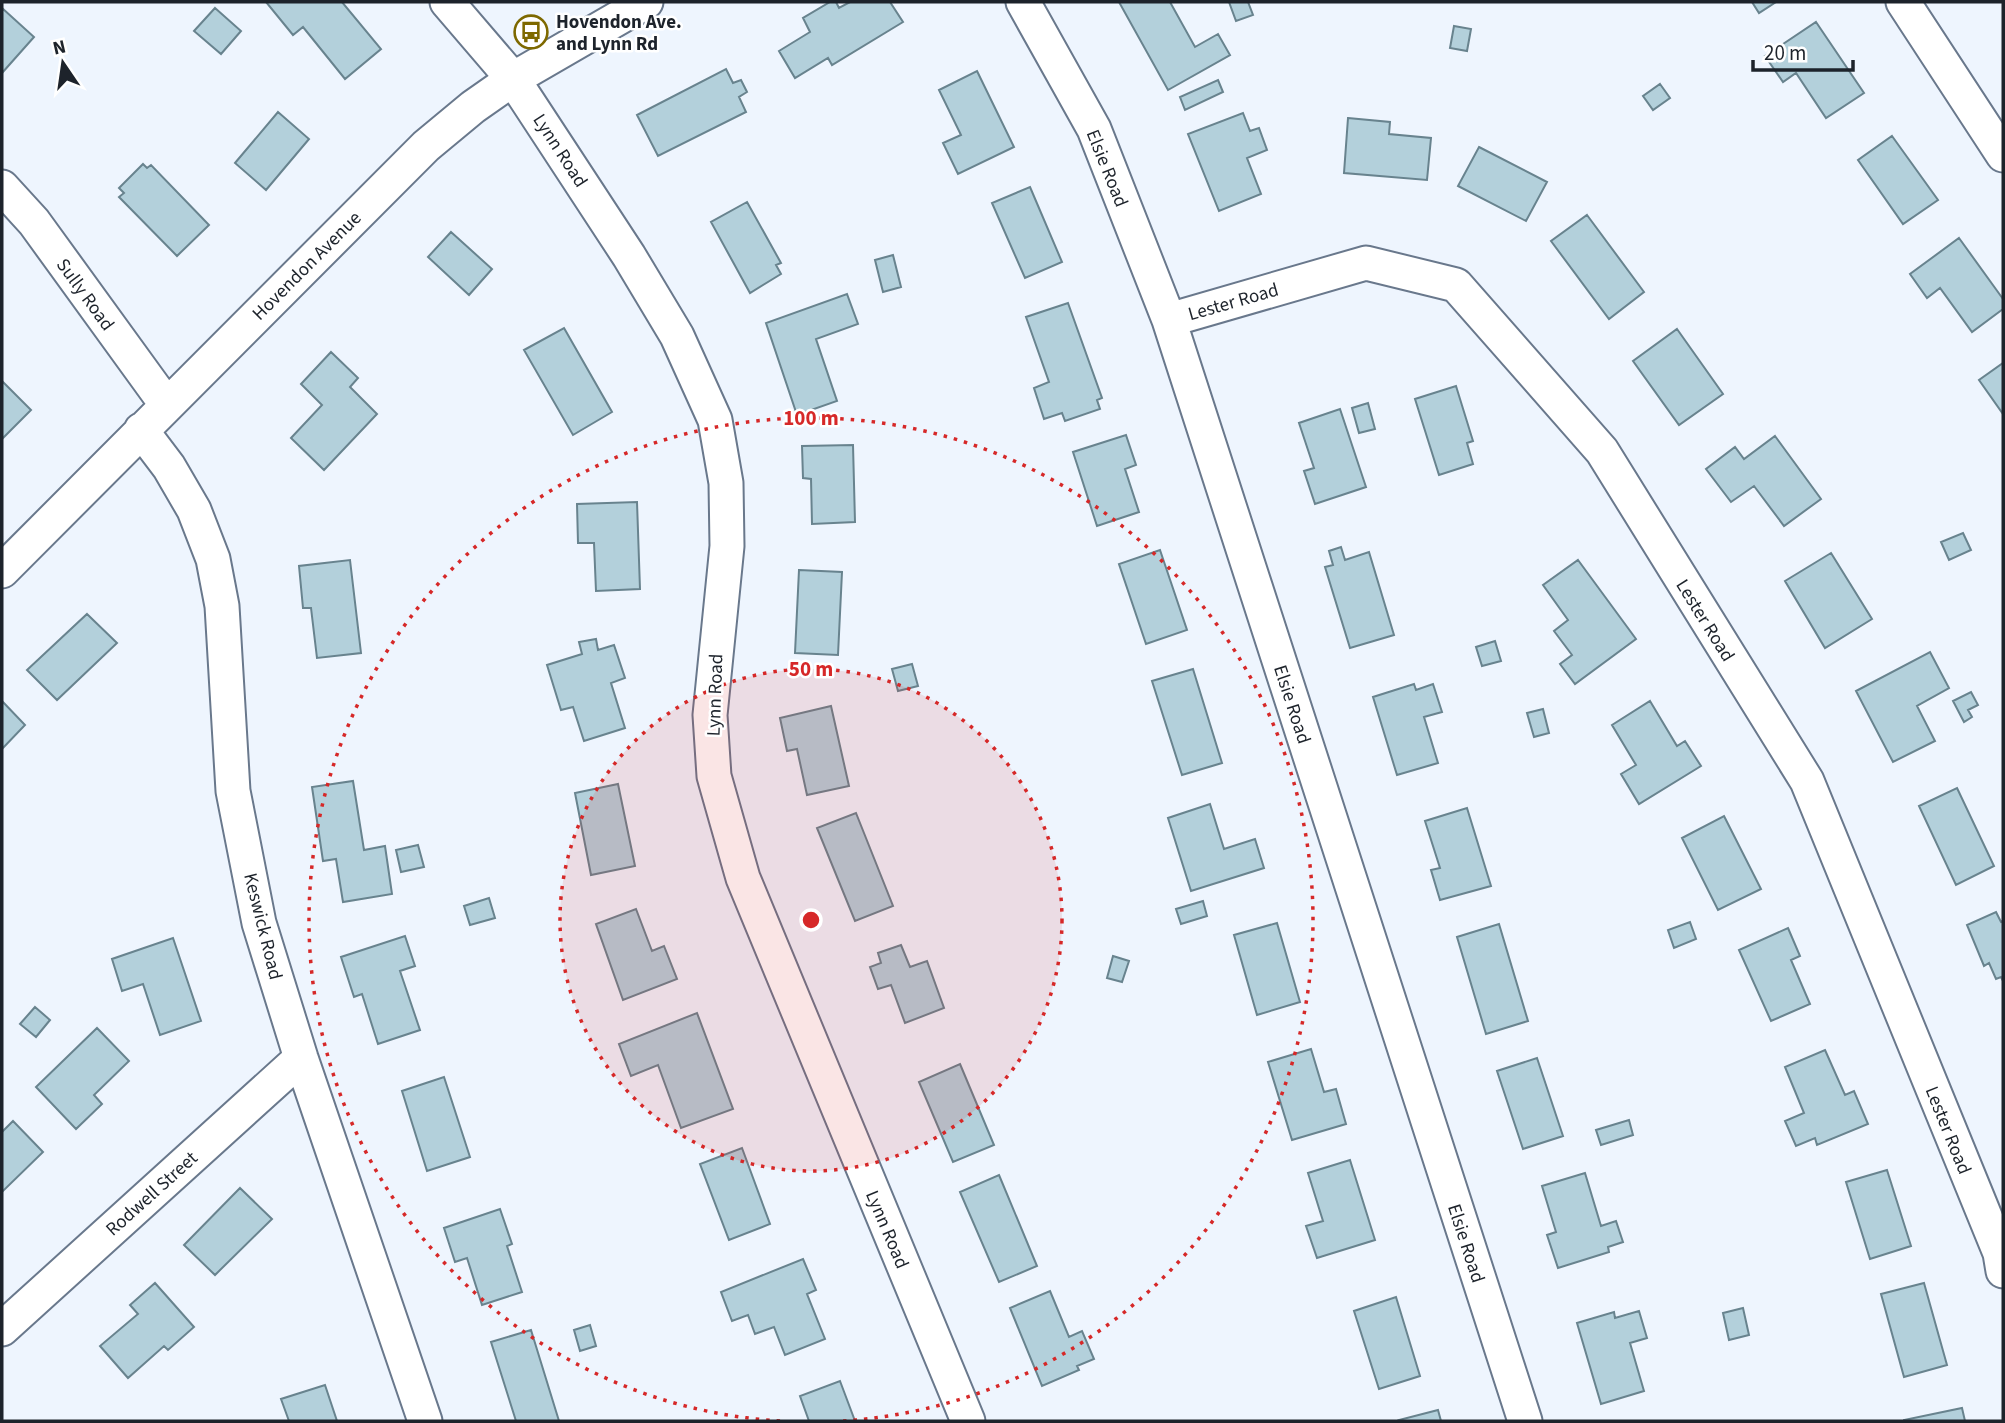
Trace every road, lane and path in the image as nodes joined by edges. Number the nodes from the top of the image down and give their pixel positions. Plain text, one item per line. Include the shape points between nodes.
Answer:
1 (447, 2) edge
2 (646, 2) edge
3 (1023, 2) edge
4 (1903, 2) edge
5 (513, 79) junction
6 (2003, 155) edge
7 (2, 187) edge
8 (1169, 320) junction
9 (166, 404) junction
10 (141, 430) junction
11 (2, 571) edge
12 (301, 1058) junction
13 (2003, 1270) edge
14 (2, 1329) edge
15 (425, 1421) edge
16 (968, 1421) edge
17 (1525, 1421) edge

1 - 5 street, Lynn Road
2 - 5 street, Hovendon Avenue
3 - 8 street, Elsie Road via 1094,129
4 - 6 street
5 - 9 street, Hovendon Avenue via 426,146
5 - 16 street, Lynn Road via 670,325 715,420 726,483 727,545 710,715 714,776 743,877
7 - 9 street, Sully Road via 34,222
8 - 13 street, Lester Road via 1366,262 1456,285 1502,337 1602,451 1807,781 2000,1253
8 - 17 street, Elsie Road
9 - 10 street, Hovendon Avenue
10 - 11 street, Hovendon Avenue
10 - 12 street, Keswick Road via 194,510 213,559 222,606 233,791 259,923
12 - 14 street, Rodwell Street
12 - 15 street, Keswick Road

